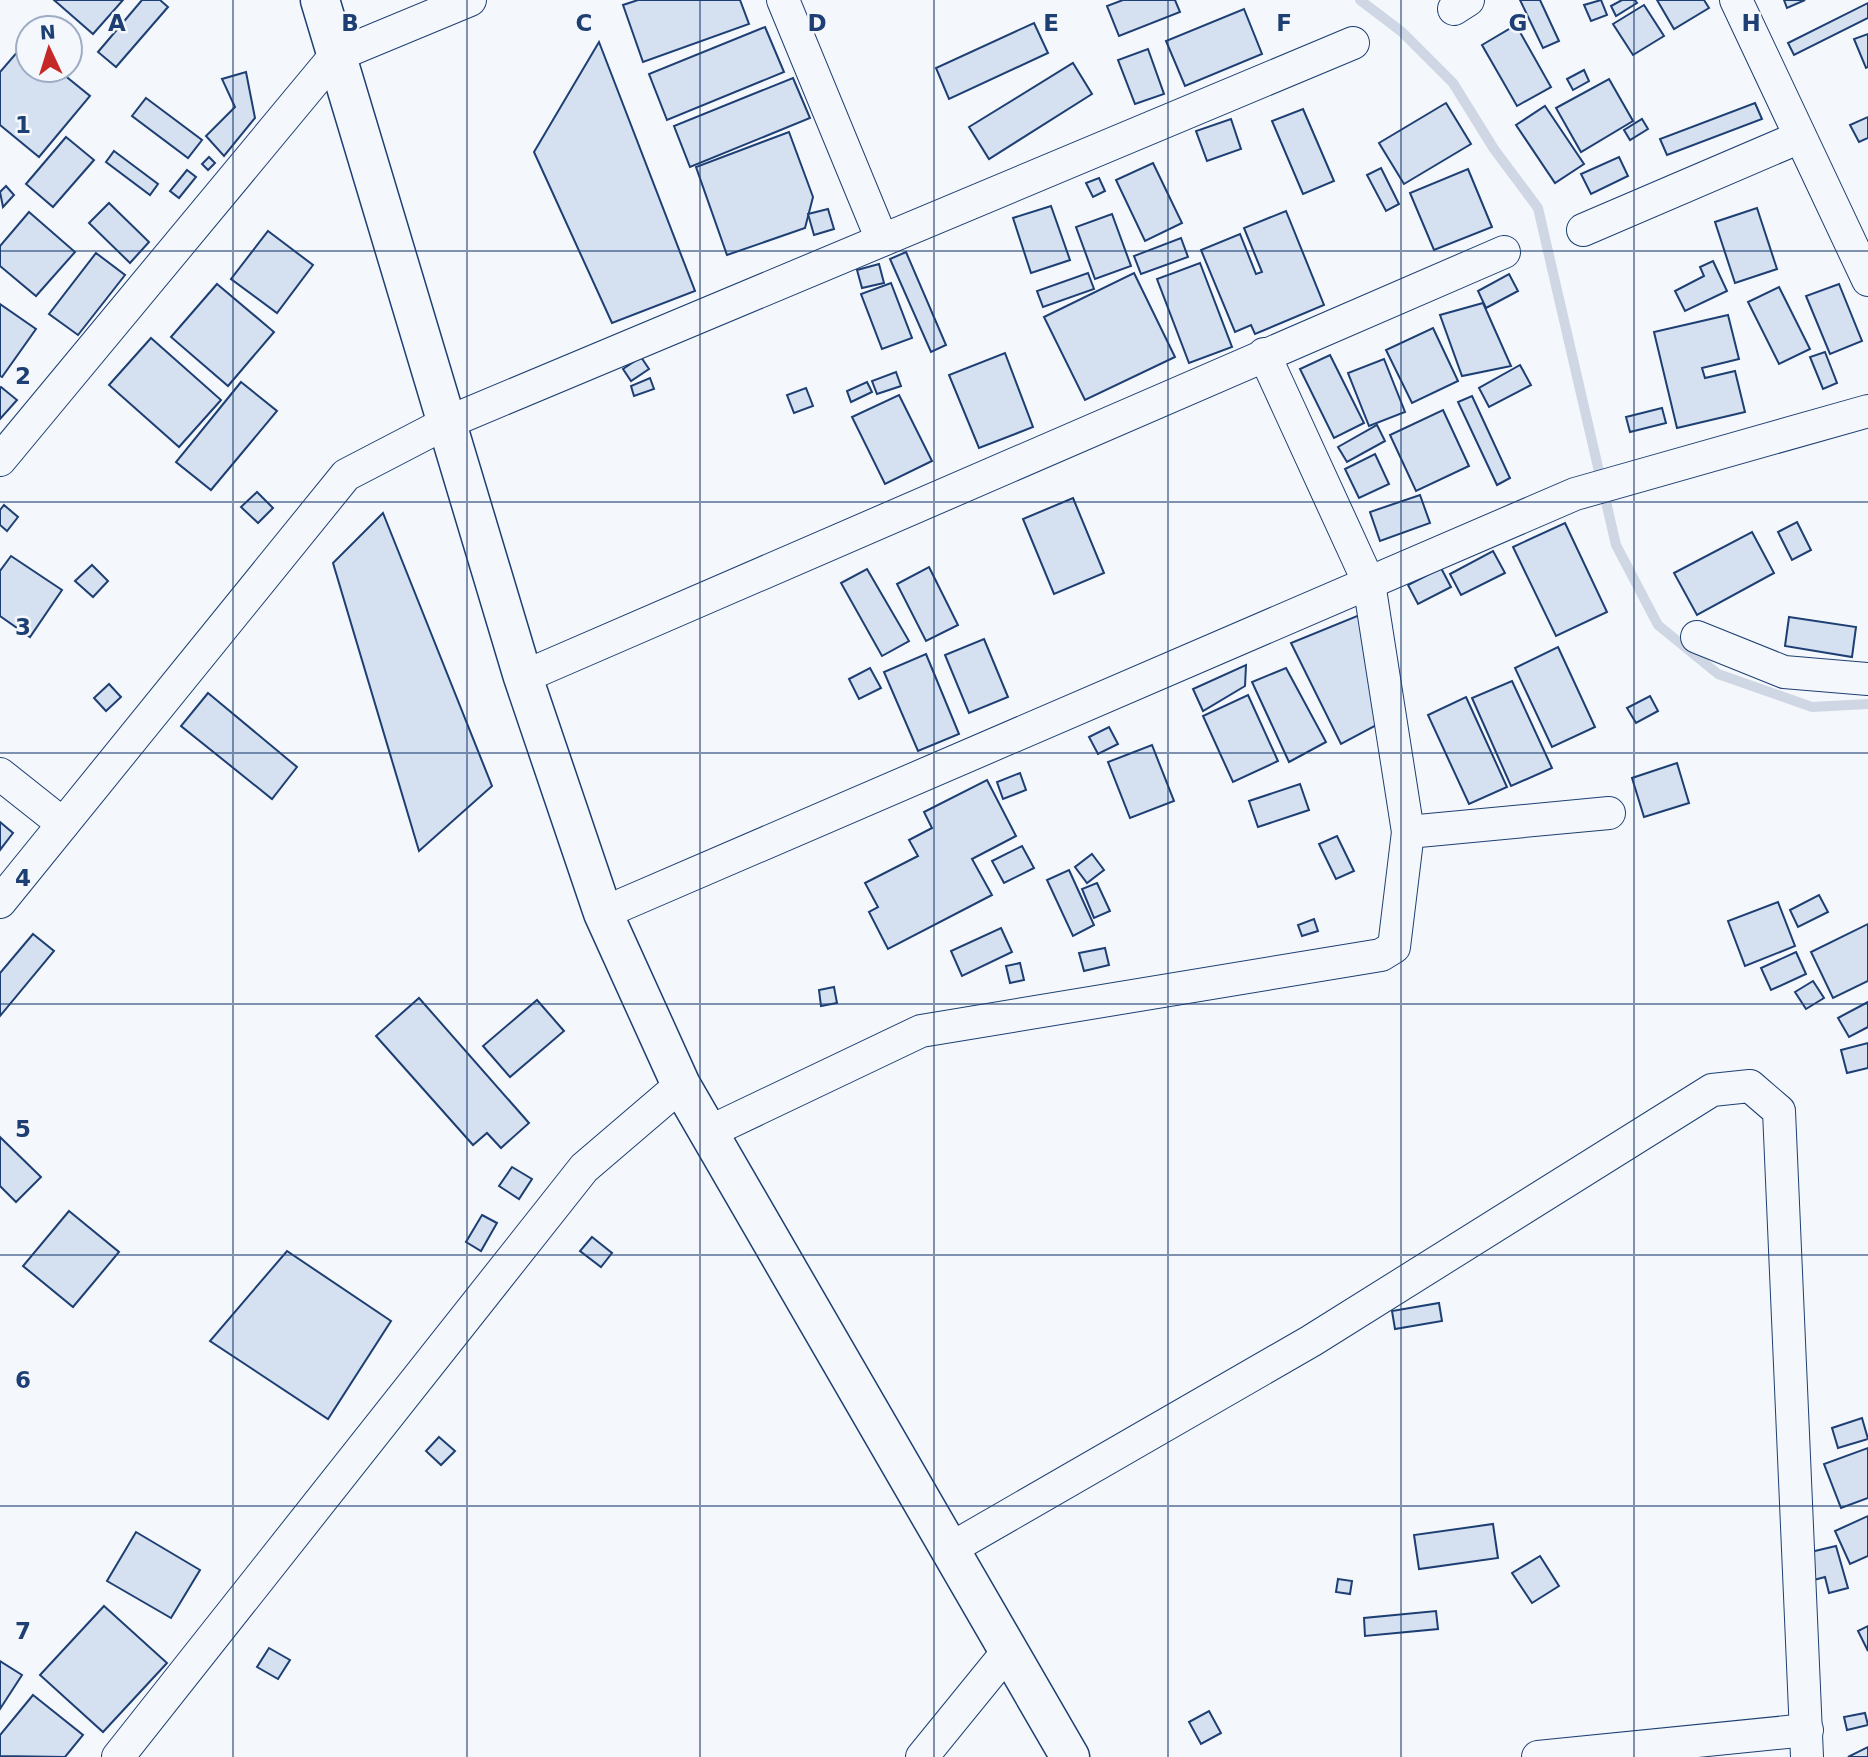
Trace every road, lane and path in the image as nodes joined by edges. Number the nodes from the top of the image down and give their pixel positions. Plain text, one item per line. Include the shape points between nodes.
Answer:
1 (320, 0) edge
2 (470, 0) edge
3 (783, 0) edge
4 (1736, 0) edge
5 (1353, 43) dead end
6 (335, 56) junction
7 (1800, 137) junction
8 (1583, 230) dead end
9 (882, 240) junction
10 (1504, 252) dead end
11 (1867, 277) edge
12 (1264, 354) junction
13 (1868, 411) edge
14 (446, 423) junction
15 (0, 460) edge
16 (1369, 583) junction
17 (1697, 637) dead end
18 (523, 677) junction
19 (1868, 679) edge
20 (0, 774) edge
21 (1609, 813) dead end
22 (63, 824) junction
23 (1408, 832) junction
24 (0, 902) edge
25 (603, 913) junction
26 (681, 1085) junction
27 (709, 1132) junction
28 (950, 1549) junction
29 (1009, 1650) junction
30 (1807, 1744) edge
31 (118, 1757) edge
32 (922, 1757) edge
33 (1070, 1757) edge
34 (1538, 1757) edge

1 - 6 main road
2 - 6 street
3 - 9 street
4 - 7 street
5 - 9 street
6 - 14 main road
6 - 15 street
7 - 8 street
7 - 11 street
9 - 14 street
10 - 12 street
12 - 16 street
12 - 18 street
13 - 16 street via 1575,494
14 - 18 main road
14 - 22 street via 345,475
16 - 23 street
16 - 25 street
17 - 19 street via 1784,672
18 - 25 main road
20 - 22 street
21 - 23 street
22 - 24 street
23 - 27 street via 1394,947 1381,955 921,1031
25 - 26 main road
26 - 27 main road
26 - 31 street via 584,1168
27 - 28 main road
28 - 29 main road
28 - 30 street via 1311,1341 1712,1090 1750,1086 1779,1111
29 - 32 street
29 - 33 main road
30 - 34 street

